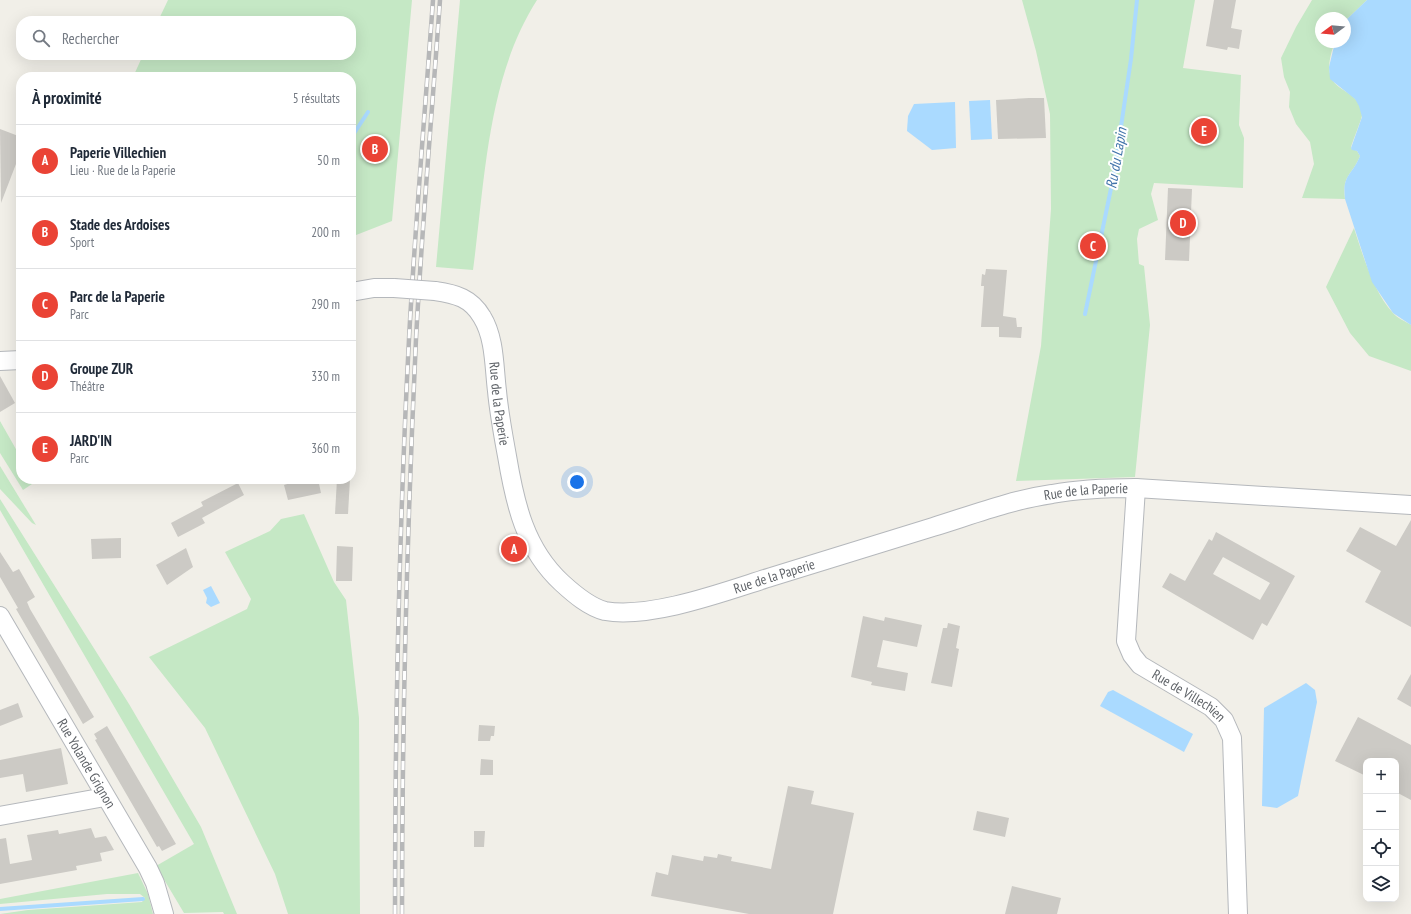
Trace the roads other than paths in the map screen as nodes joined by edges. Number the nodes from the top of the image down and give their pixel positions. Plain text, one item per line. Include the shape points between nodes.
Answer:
1 (356, 291) edge
2 (16, 360) edge
3 (0, 361) edge
4 (1136, 488) junction
5 (1411, 504) edge
6 (0, 616) edge
7 (105, 797) junction
8 (0, 816) edge
9 (164, 914) edge
10 (1238, 914) edge

1 - 4 street, Rue de la Paperie, bridge via 394,288 448,293 466,299 479,312 491,340 498,407 513,492 523,525 550,572 578,596 600,609 624,612 686,603 1035,497 1082,490
2 - 3 street
4 - 5 street, Rue de la Paperie
4 - 10 street, Rue de Villechien via 1126,641 1140,666 1211,707 1224,720 1232,738
6 - 7 street, Rue Yolande Grignon
7 - 8 street
7 - 9 street, Rue Yolande Grignon via 148,868

